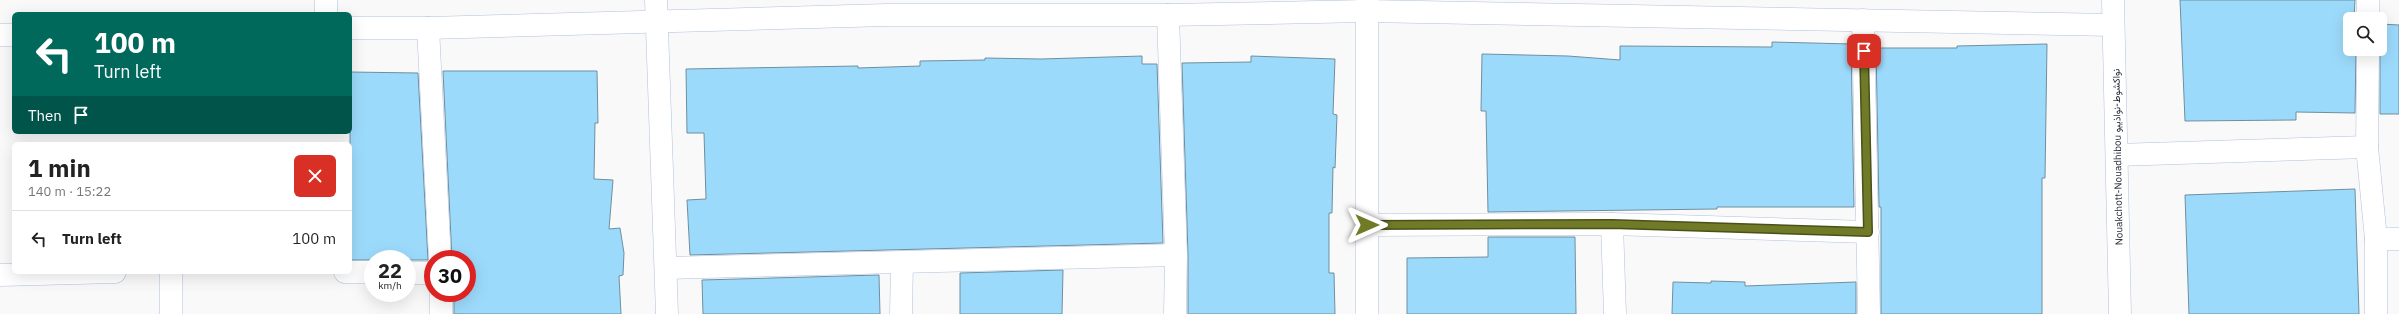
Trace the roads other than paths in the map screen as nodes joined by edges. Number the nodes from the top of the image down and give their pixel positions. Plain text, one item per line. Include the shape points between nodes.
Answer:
1 (326, 0) edge
2 (2113, 0) edge
3 (2368, 0) edge
4 (1367, 6) edge
5 (1429, 6) edge
6 (1504, 6) edge
7 (887, 7) edge
8 (656, 10) edge
9 (326, 12) edge
10 (2368, 12) edge
11 (1168, 15) junction
12 (1863, 20) junction
13 (2113, 25) junction
14 (352, 28) edge
15 (428, 28) junction
16 (0, 35) edge
17 (12, 35) edge
18 (2368, 56) edge
19 (2367, 147) junction
20 (2117, 155) junction
21 (1612, 224) junction
22 (1367, 225) junction
23 (1868, 232) junction
24 (2376, 239) junction
25 (2399, 239) edge
26 (440, 250) edge
27 (1176, 255) junction
28 (902, 262) junction
29 (666, 268) junction
30 (352, 272) edge
31 (364, 272) edge
32 (38, 274) edge
33 (171, 274) edge
34 (0, 275) edge
35 (441, 302) edge
36 (171, 314) edge
37 (441, 314) edge
38 (666, 314) edge
39 (902, 314) edge
40 (1175, 314) edge
41 (1367, 314) edge
42 (1615, 314) edge
43 (1869, 314) edge
44 (2120, 314) edge
45 (2376, 314) edge

1 - 9 main road
2 - 13 main road, Nouakchott-Nouadhibou نواكشوط-نواذيبو
3 - 10 main road
4 - 5 main road
4 - 11 main road
4 - 22 main road
5 - 6 main road
6 - 12 main road
7 - 8 main road
7 - 11 main road
8 - 15 main road
8 - 29 main road
11 - 27 main road
12 - 13 main road
12 - 23 main road
13 - 20 main road, Nouakchott-Nouadhibou نواكشوط-نواذيبو
14 - 15 main road
15 - 26 main road
16 - 17 main road
18 - 19 main road
19 - 20 main road
19 - 24 main road
20 - 44 main road, Nouakchott-Nouadhibou نواكشوط-نواذيبو
21 - 22 main road
21 - 23 main road
21 - 42 main road
22 - 41 main road
23 - 43 main road
24 - 25 main road
24 - 45 main road
27 - 28 main road
27 - 40 main road
28 - 29 main road
28 - 39 main road
29 - 38 main road
30 - 31 main road
32 - 34 main road
33 - 36 main road
35 - 37 main road

